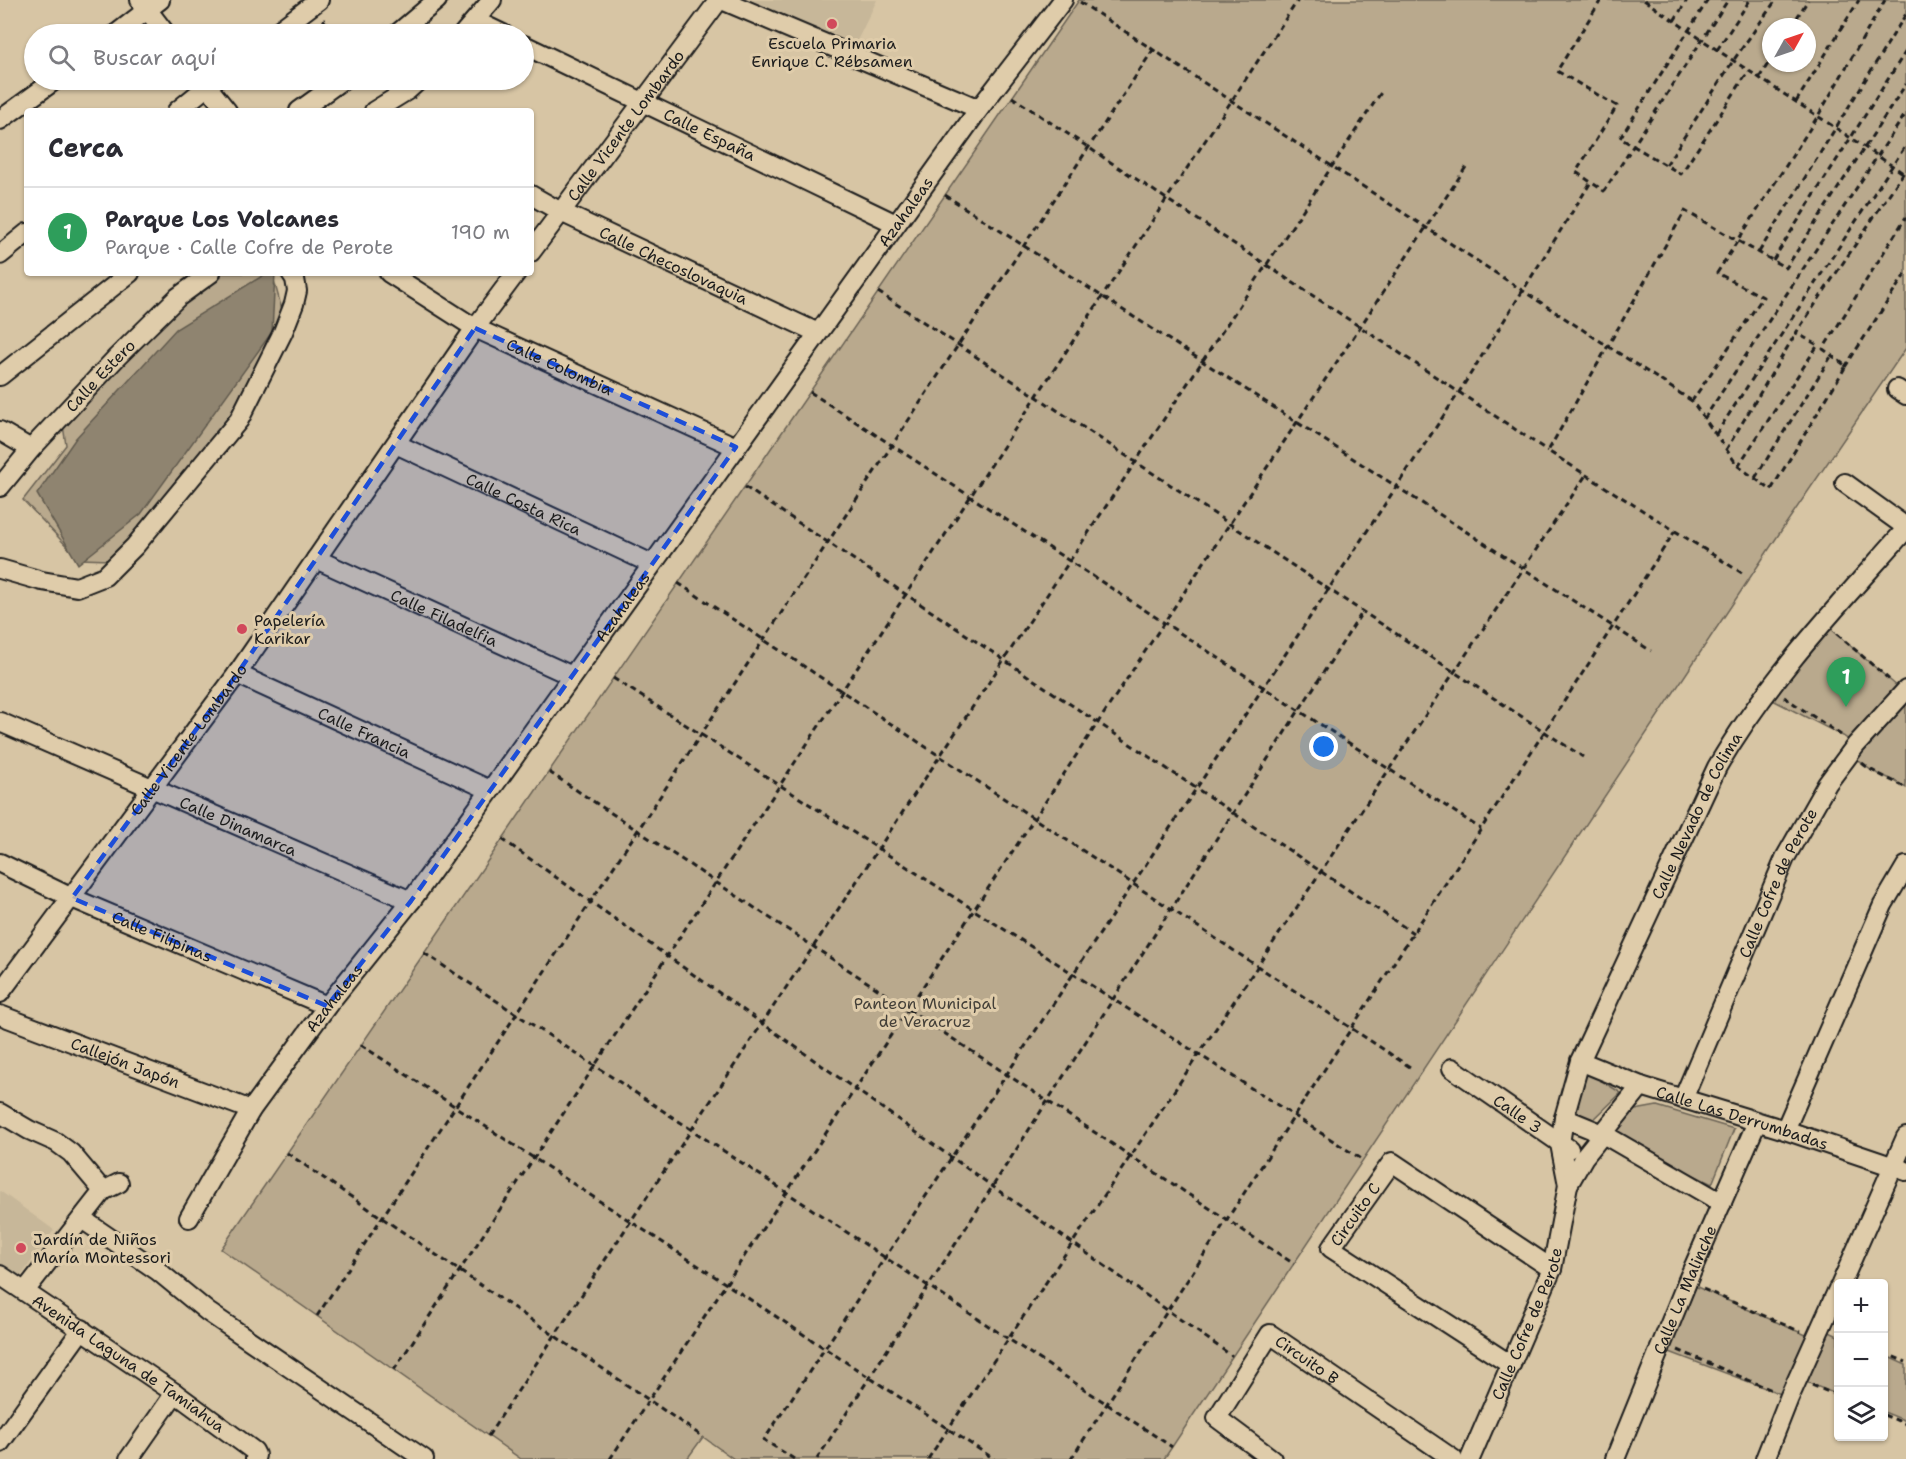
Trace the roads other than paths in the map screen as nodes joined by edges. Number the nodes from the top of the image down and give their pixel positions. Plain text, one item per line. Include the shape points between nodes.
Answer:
1 (319, 0) edge
2 (437, 0) edge
3 (492, 0) edge
4 (721, 0) edge
5 (1063, 1) edge
6 (149, 4) edge
7 (476, 21) junction
8 (127, 24) edge
9 (160, 24) edge
10 (287, 24) edge
11 (409, 24) edge
12 (473, 24) edge
13 (482, 24) edge
14 (534, 50) edge
15 (41, 90) edge
16 (199, 90) edge
17 (213, 90) edge
18 (328, 90) edge
19 (408, 90) edge
20 (642, 103) junction
21 (180, 108) edge
22 (225, 108) edge
23 (303, 108) edge
24 (379, 108) edge
25 (979, 109) junction
26 (0, 120) edge
27 (534, 197) edge
28 (561, 212) junction
29 (896, 224) junction
30 (24, 235) edge
31 (534, 248) edge
32 (0, 255) edge
33 (126, 276) edge
34 (207, 276) edge
35 (293, 276) edge
36 (394, 276) edge
37 (514, 276) edge
38 (475, 328) junction
39 (818, 333) junction
40 (0, 376) edge
41 (0, 430) edge
42 (396, 444) junction
43 (736, 447) junction
44 (32, 449) junction
45 (1845, 483) dead end
46 (0, 487) edge
47 (1906, 528) edge
48 (316, 559) junction
49 (652, 564) junction
50 (0, 569) edge
51 (237, 674) junction
52 (572, 676) junction
53 (1905, 691) edge
54 (0, 722) edge
55 (153, 788) junction
56 (490, 790) junction
57 (0, 863) edge
58 (1906, 866) edge
59 (72, 898) junction
60 (411, 901) junction
61 (0, 993) edge
62 (327, 1006) junction
63 (0, 1015) edge
64 (1580, 1061) junction
65 (1452, 1068) dead end
66 (1641, 1086) junction
67 (1683, 1099) junction
68 (251, 1110) junction
69 (0, 1113) edge
70 (1564, 1118) junction
71 (1757, 1122) junction
72 (1785, 1130) junction
73 (1603, 1134) junction
74 (1906, 1137) edge
75 (1560, 1144) junction
76 (1584, 1157) junction
77 (1900, 1169) edge
78 (1568, 1185) junction
79 (1722, 1203) junction
80 (189, 1218) dead end
81 (81, 1219) junction
82 (1552, 1269) junction
83 (0, 1275) edge
84 (1844, 1279) edge
85 (25, 1291) junction
86 (1834, 1300) edge
87 (82, 1329) junction
88 (1511, 1365) junction
89 (175, 1393) junction
90 (0, 1443) edge
91 (255, 1457) edge
92 (129, 1459) edge
93 (424, 1459) edge
94 (1272, 1459) edge
95 (1453, 1459) edge
96 (1470, 1459) edge
97 (1616, 1459) edge
98 (1765, 1459) edge

1 - 10 street
2 - 11 street
3 - 7 street
4 - 20 street, Calle Vicente Lombardo
4 - 25 street
5 - 25 street, Azahaleas
6 - 8 street
6 - 9 street
7 - 12 street
7 - 13 street
14 - 20 street, Calle España
15 - 26 street
16 - 21 street
17 - 22 street
18 - 23 street
19 - 24 street
20 - 28 street, Calle Vicente Lombardo
20 - 29 street, Calle España
25 - 29 street, Azahaleas
27 - 28 street, Calle Checoslovaquia
28 - 31 street, Calle Vicente Lombardo
28 - 39 street, Calle Checoslovaquia
29 - 39 street, Azahaleas
30 - 32 street
33 - 40 street
34 - 44 street, Calle Estero via 178,297 117,357
35 - 50 street via 297,291 294,304 239,420 135,546 105,576 77,587
36 - 38 street, Calle Colombia
37 - 38 street, Calle Vicente Lombardo
38 - 42 street, Calle Vicente Lombardo
38 - 43 street, Calle Colombia
39 - 43 street, Azahaleas
41 - 44 street
42 - 48 street, Calle Vicente Lombardo
42 - 49 street, Calle Costa Rica
43 - 49 street, Azahaleas
44 - 46 street, Calle Estero
45 - 47 street
47 - 64 street, Calle Nevado de Colima via 1763,695 1735,736
48 - 51 street, Calle Vicente Lombardo
48 - 52 street, Calle Filadelfia
49 - 52 street, Azahaleas
51 - 55 street, Calle Vicente Lombardo
51 - 56 street, Calle Francia
52 - 56 street, Azahaleas
53 - 67 street, Calle Cofre de Perote via 1827,784 1785,858
54 - 55 street, Calle Dinamarca
55 - 59 street, Calle Vicente Lombardo
55 - 60 street, Calle Dinamarca
56 - 60 street, Azahaleas
57 - 59 street, Calle Filipinas
58 - 72 street via 1883,905
59 - 61 street, Calle Vicente Lombardo
59 - 62 street, Calle Filipinas
60 - 62 street, Azahaleas
62 - 68 street, Azahaleas
63 - 68 street, Callejón Japón
64 - 66 street, Calle Las Derrumbadas
64 - 70 street, Calle Nevado de Colima
65 - 75 street, Calle 3
66 - 67 street, Calle Las Derrumbadas
66 - 73 street, Calle Cofre de Perote
67 - 71 street, Calle Las Derrumbadas
68 - 80 street, Azahaleas
69 - 81 street via 56,1142 111,1187
70 - 73 street
70 - 75 street, Calle Nevado de Colima
71 - 72 street, Calle Las Derrumbadas
71 - 79 street, Calle La Malinche
72 - 77 street, Calle Las Derrumbadas
73 - 76 street, Calle Cofre de Perote
73 - 79 street
74 - 77 street
75 - 76 street, Calle 3
75 - 78 street, Calle Cofre de Perote
76 - 78 street, Calle Cofre de Perote
77 - 84 street
78 - 82 street, Calle Cofre de Perote
79 - 97 street, Calle La Malinche
81 - 85 street
81 - 93 street via 158,1271 208,1312
82 - 88 street, Calle Cofre de Perote
82 - 88 street, Circuito C via 1392,1162 1331,1248
83 - 85 street, Avenida Laguna de Tamiahua
85 - 87 street, Avenida Laguna de Tamiahua
86 - 98 street
87 - 89 street, Avenida Laguna de Tamiahua
87 - 90 street
88 - 96 street, Calle Cofre de Perote
89 - 91 street, Avenida Laguna de Tamiahua via 254,1451
89 - 92 street
94 - 95 street, Circuito B via 1217,1418 1270,1334

